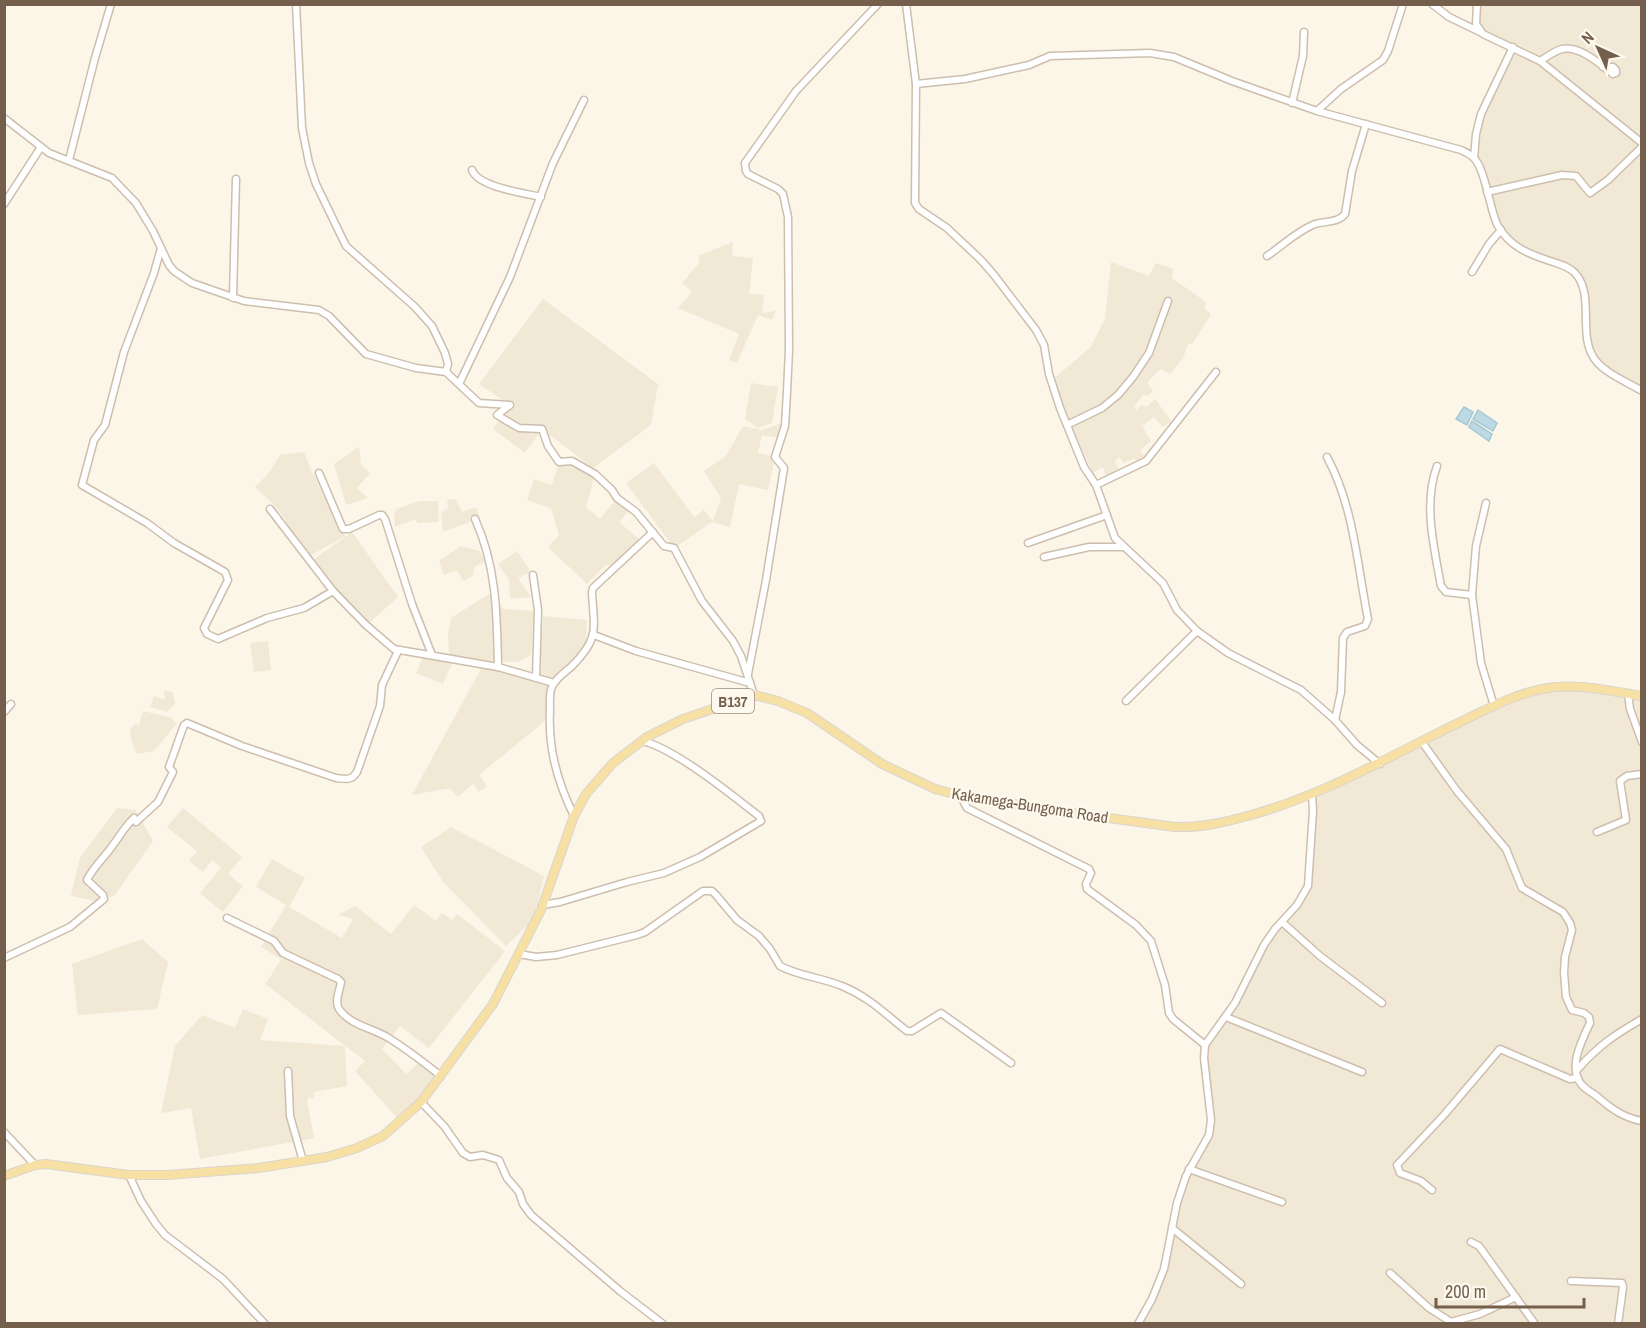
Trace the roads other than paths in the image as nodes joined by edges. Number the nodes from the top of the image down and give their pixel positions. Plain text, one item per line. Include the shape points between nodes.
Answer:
1 (111, 4) edge
2 (296, 4) edge
3 (878, 4) edge
4 (906, 4) edge
5 (1403, 4) edge
6 (1432, 4) edge
7 (1477, 4) edge
8 (1304, 32) dead end
9 (1483, 33) junction
10 (1513, 47) junction
11 (1540, 61) junction
12 (1603, 67) dead end
13 (916, 84) junction
14 (584, 100) dead end
15 (1292, 103) junction
16 (1317, 111) junction
17 (4, 118) edge
18 (1366, 124) junction
19 (1641, 143) edge
20 (41, 147) junction
21 (1641, 147) edge
22 (1474, 158) junction
23 (69, 160) junction
24 (472, 170) dead end
25 (236, 180) dead end
26 (1486, 192) junction
27 (541, 196) junction
28 (4, 204) edge
29 (1501, 230) junction
30 (161, 248) junction
31 (1267, 256) dead end
32 (1472, 272) dead end
33 (233, 298) junction
34 (1168, 301) dead end
35 (446, 372) junction
36 (1216, 372) dead end
37 (459, 384) junction
38 (1641, 391) edge
39 (1067, 425) junction
40 (1327, 457) dead end
41 (1437, 466) dead end
42 (319, 473) dead end
43 (1096, 485) junction
44 (1486, 503) dead end
45 (270, 509) dead end
46 (1107, 515) junction
47 (476, 519) dead end
48 (653, 532) junction
49 (1028, 543) dead end
50 (1123, 547) junction
51 (1044, 557) dead end
52 (533, 575) dead end
53 (333, 591) junction
54 (1472, 595) junction
55 (1197, 631) junction
56 (594, 635) junction
57 (398, 651) junction
58 (432, 654) junction
59 (498, 667) junction
60 (748, 675) junction
61 (536, 678) junction
62 (554, 683) junction
63 (750, 683) junction
64 (1628, 694) junction
65 (754, 695) junction
66 (1641, 696) edge
67 (1126, 701) dead end
68 (10, 704) dead end
69 (1494, 706) junction
70 (4, 712) edge
71 (1335, 720) junction
72 (643, 741) junction
73 (1422, 742) junction
74 (1641, 742) edge
75 (1380, 764) junction
76 (1641, 774) edge
77 (960, 795) junction
78 (1312, 795) junction
79 (574, 816) junction
80 (1597, 832) dead end
81 (543, 905) junction
82 (227, 918) dead end
83 (1282, 922) junction
84 (519, 954) junction
85 (4, 958) edge
86 (1382, 1003) dead end
87 (1226, 1017) junction
88 (1641, 1019) edge
89 (1205, 1044) junction
90 (1011, 1063) dead end
91 (288, 1071) dead end
92 (1362, 1072) dead end
93 (1577, 1074) junction
94 (441, 1076) junction
95 (421, 1102) junction
96 (1641, 1121) edge
97 (4, 1132) edge
98 (303, 1161) junction
99 (35, 1165) junction
100 (1189, 1169) junction
101 (129, 1175) junction
102 (4, 1176) edge
103 (1432, 1190) dead end
104 (1282, 1202) dead end
105 (1172, 1228) junction
106 (1471, 1242) dead end
107 (1390, 1273) dead end
108 (1571, 1281) dead end
109 (1241, 1284) dead end
110 (1516, 1297) junction
111 (265, 1323) edge
112 (663, 1323) edge
113 (1138, 1323) edge
114 (1535, 1323) edge
115 (1618, 1323) edge

1 - 23 street
2 - 35 street via 302,128 316,184 346,246 432,326 445,353
3 - 60 street via 796,91 745,163 748,174 778,189 785,199 789,326 785,426 775,457 784,468
4 - 13 street
5 - 16 street via 1383,60
6 - 9 street
7 - 9 street via 1476,24
8 - 15 street via 1303,56
9 - 10 street
10 - 11 street
10 - 22 street via 1480,114
11 - 12 street via 1567,49
11 - 19 street
13 - 15 street via 965,79 1050,56 1150,53 1174,57
13 - 39 street via 916,206 969,248 1029,319 1044,345 1054,392
14 - 27 street
15 - 16 street
16 - 18 street
17 - 20 street
18 - 22 street via 1461,150
18 - 31 street via 1352,171 1346,214 1338,220 1306,228
20 - 23 street
20 - 28 street
21 - 26 street via 1590,194 1576,176 1562,175
22 - 26 street
23 - 30 street via 112,178 136,203
24 - 27 street via 485,182
25 - 33 street
26 - 29 street
27 - 37 street via 510,277
29 - 32 street
29 - 38 street via 1526,253 1573,271 1583,289 1587,336 1594,359
30 - 33 street via 169,265 181,277
30 - 53 street via 82,485 225,572 228,580 204,628 212,637 218,639 267,618 304,608
33 - 35 street via 320,310 366,354
34 - 39 street via 1149,353 1133,377 1102,408
35 - 37 street
36 - 43 street via 1146,461
37 - 48 street via 480,403 510,405 497,415 519,428 542,429 559,462 572,461 595,474
39 - 43 street
40 - 71 street via 1352,524 1368,619 1365,626 1347,632 1343,638 1341,692
41 - 54 street via 1430,509 1440,586 1446,592
42 - 58 street via 343,529 379,515 385,519
43 - 46 street
44 - 54 street via 1476,546
45 - 53 street
46 - 49 street
46 - 50 street via 1115,538
47 - 59 street via 494,580
48 - 56 street via 592,590
48 - 60 street via 664,546 674,548 702,601 733,641
50 - 51 street via 1089,547
50 - 55 street via 1163,583 1177,610
52 - 61 street via 538,610
53 - 57 street
54 - 69 street via 1481,663
55 - 67 street
55 - 71 street via 1228,653 1301,690
56 - 62 street via 583,654
56 - 63 street
57 - 58 street
57 - 85 street via 382,685 380,706 353,778 336,778 184,725 169,767 173,772 158,802 136,822 134,818 126,825 90,873 87,880 104,899 70,927
58 - 59 street
59 - 61 street
60 - 63 street
61 - 62 street
62 - 79 street via 549,722 551,752
63 - 65 street
64 - 66 main road, Kakamega-Bungoma Road / B137
64 - 69 main road, Kakamega-Bungoma Road / B137 via 1557,687
64 - 74 street
65 - 72 main road, B137 via 683,719
65 - 77 main road, Kakamega-Bungoma Road / B137 via 797,707 882,764 935,789
68 - 70 street
69 - 73 main road, Kakamega-Bungoma Road / B137
71 - 75 street
72 - 79 main road, B137 via 603,773
72 - 81 street via 665,750 712,781 761,821 664,873
73 - 75 main road, Kakamega-Bungoma Road / B137
73 - 93 street via 1506,849 1522,888 1563,912 1570,923 1565,957 1566,997 1572,1010 1584,1013 1590,1023 1576,1056
75 - 78 main road, Kakamega-Bungoma Road / B137
76 - 80 street via 1620,781 1626,820
77 - 78 main road, Kakamega-Bungoma Road / B137 via 1191,828
77 - 89 street via 975,813 1089,869 1088,889 1151,941 1173,1019
78 - 83 street via 1308,886
79 - 81 main road, B137
81 - 84 main road, B137
82 - 94 street via 274,941 283,953 338,979 341,982 337,1004 341,1011 412,1053
83 - 86 street
83 - 87 street via 1264,945
84 - 90 street via 557,955 637,935 707,890 759,936 780,966 859,994 908,1031 941,1013
84 - 94 main road, B137 via 493,1004
87 - 89 street
87 - 92 street
88 - 93 street via 1615,1033 1592,1053
89 - 100 street via 1211,1120 1208,1137
91 - 98 street via 290,1116
93 - 96 street via 1585,1088 1611,1108
93 - 103 street via 1570,1079 1500,1048 1397,1165 1400,1173
94 - 95 main road, B137
95 - 98 main road, B137 via 383,1136 369,1143
95 - 112 street via 463,1154 483,1155 501,1162 525,1208
97 - 99 street
98 - 101 main road, B137 via 259,1168
99 - 101 main road, B137
99 - 102 main road, B137
100 - 104 street
100 - 105 street
101 - 111 street via 161,1230 224,1279
105 - 109 street
105 - 113 street via 1164,1269
106 - 110 street via 1479,1246
107 - 110 street via 1451,1322
108 - 115 street via 1622,1283
110 - 114 street

